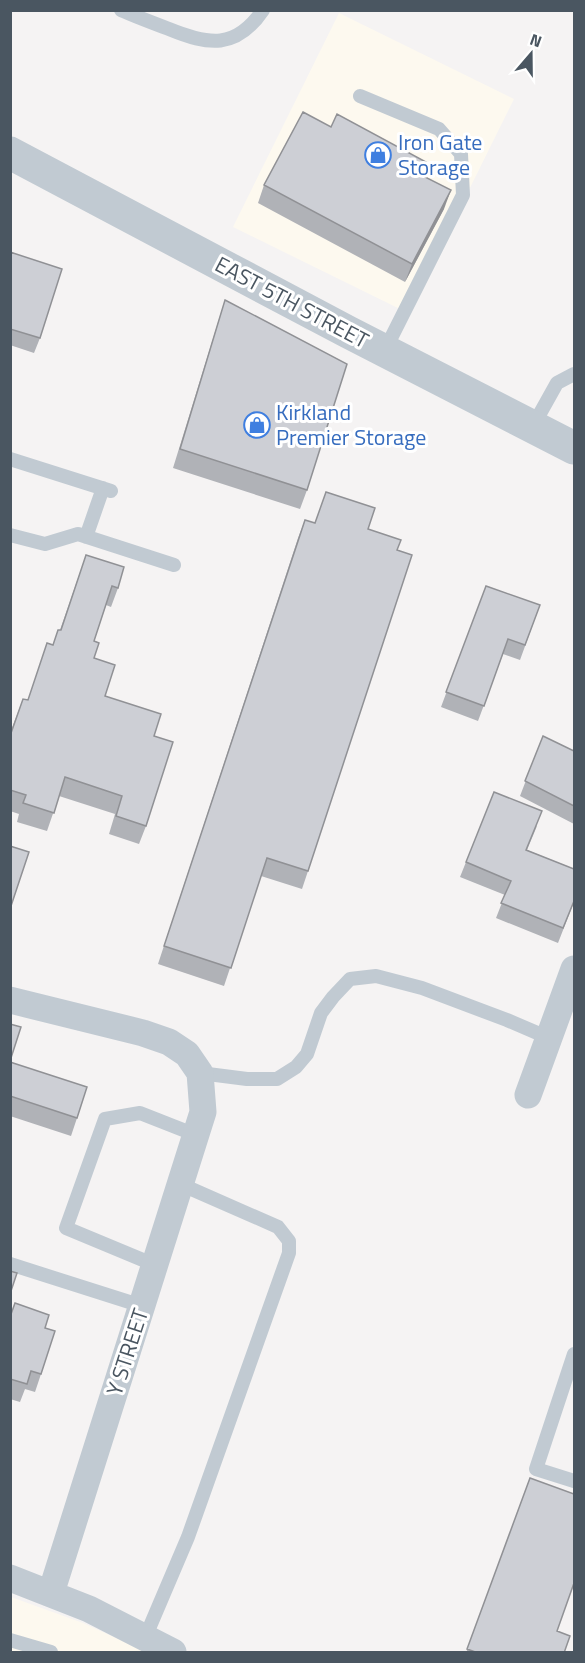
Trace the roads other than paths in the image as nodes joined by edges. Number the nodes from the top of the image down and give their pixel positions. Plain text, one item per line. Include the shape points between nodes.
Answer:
1 (121, 10) edge
2 (263, 10) edge
3 (360, 96) dead end
4 (10, 153) edge
5 (385, 350) junction
6 (574, 374) edge
7 (533, 426) junction
8 (574, 448) edge
9 (10, 459) edge
10 (10, 535) edge
11 (86, 537) junction
12 (174, 565) dead end
13 (574, 969) edge
14 (10, 1000) edge
15 (549, 1038) junction
16 (200, 1073) junction
17 (528, 1095) dead end
18 (200, 1123) junction
19 (180, 1184) junction
20 (10, 1264) edge
21 (155, 1265) junction
22 (142, 1306) junction
23 (574, 1354) edge
24 (574, 1481) edge
25 (10, 1578) edge
26 (51, 1593) junction
27 (145, 1638) junction
28 (10, 1640) edge
29 (51, 1653) edge
30 (173, 1653) edge

1 - 2 lane via 207,42 240,34
3 - 5 lane via 439,129 461,154 463,195
4 - 5 street, EAST 5TH STREET
5 - 7 street, EAST 5TH STREET
6 - 7 lane via 557,383
7 - 8 street, EAST 5TH STREET
9 - 11 lane via 107,489
10 - 11 lane via 45,544 78,534
11 - 12 lane
13 - 15 street
14 - 16 street via 169,1042 187,1054
15 - 16 lane via 422,988 376,976 350,979 321,1013 307,1054 277,1079
15 - 17 street
16 - 18 street
18 - 19 street, Y STREET
18 - 21 lane via 140,1113 105,1119 66,1228
19 - 21 street, Y STREET
19 - 27 lane via 278,1227 289,1240 289,1253 188,1536
20 - 22 lane
21 - 22 street, Y STREET
22 - 26 street, Y STREET
23 - 24 lane via 536,1469
25 - 26 street
26 - 27 street
27 - 30 street
28 - 29 lane

